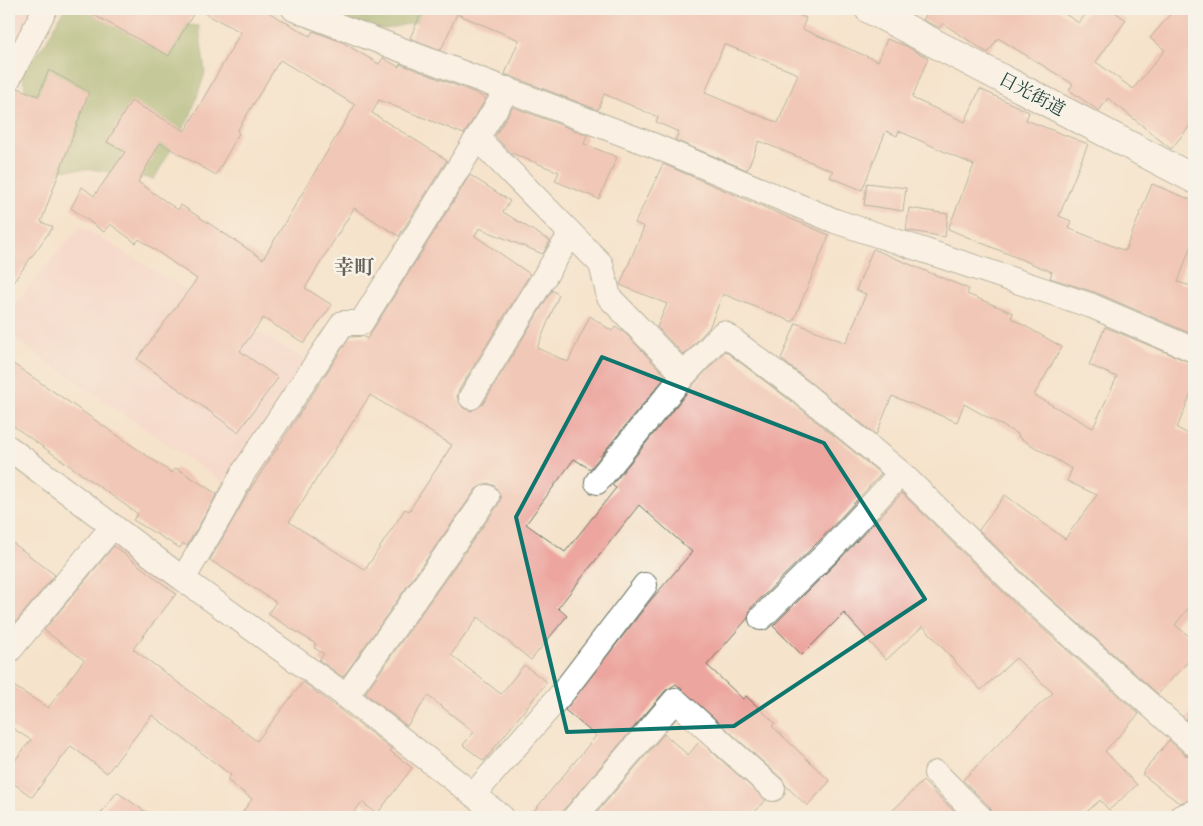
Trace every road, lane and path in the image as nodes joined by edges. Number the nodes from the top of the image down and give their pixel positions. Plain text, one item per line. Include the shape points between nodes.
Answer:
1 (45, 9) edge
2 (294, 9) edge
3 (869, 9) edge
4 (9, 78) edge
5 (508, 89) junction
6 (478, 140) junction
7 (1194, 179) edge
8 (570, 235) junction
9 (1194, 350) edge
10 (684, 375) junction
11 (471, 396) dead end
12 (9, 448) edge
13 (901, 473) junction
14 (597, 482) dead end
15 (487, 497) dead end
16 (113, 526) junction
17 (183, 578) junction
18 (645, 585) dead end
19 (761, 618) dead end
20 (9, 651) edge
21 (346, 696) junction
22 (1194, 744) edge
23 (936, 773) dead end
24 (773, 790) dead end
25 (474, 794) junction
26 (1194, 812) edge
27 (502, 817) edge
28 (575, 817) edge
29 (980, 817) edge
30 (1182, 817) edge

1 - 4 street
2 - 5 street
3 - 7 main road, 日光街道
5 - 6 street
5 - 9 street via 835,221 1092,306
6 - 8 street
6 - 17 street via 361,323 343,323 248,465
8 - 10 street via 601,264 609,297
8 - 11 street
10 - 13 street via 723,333 804,392
10 - 14 street
12 - 16 street
13 - 19 street
13 - 22 street via 1024,593
15 - 21 street
16 - 17 street
16 - 20 street
17 - 21 street
18 - 25 street via 564,691
21 - 25 street
23 - 29 street
24 - 28 street via 675,700
25 - 27 street
26 - 30 street

